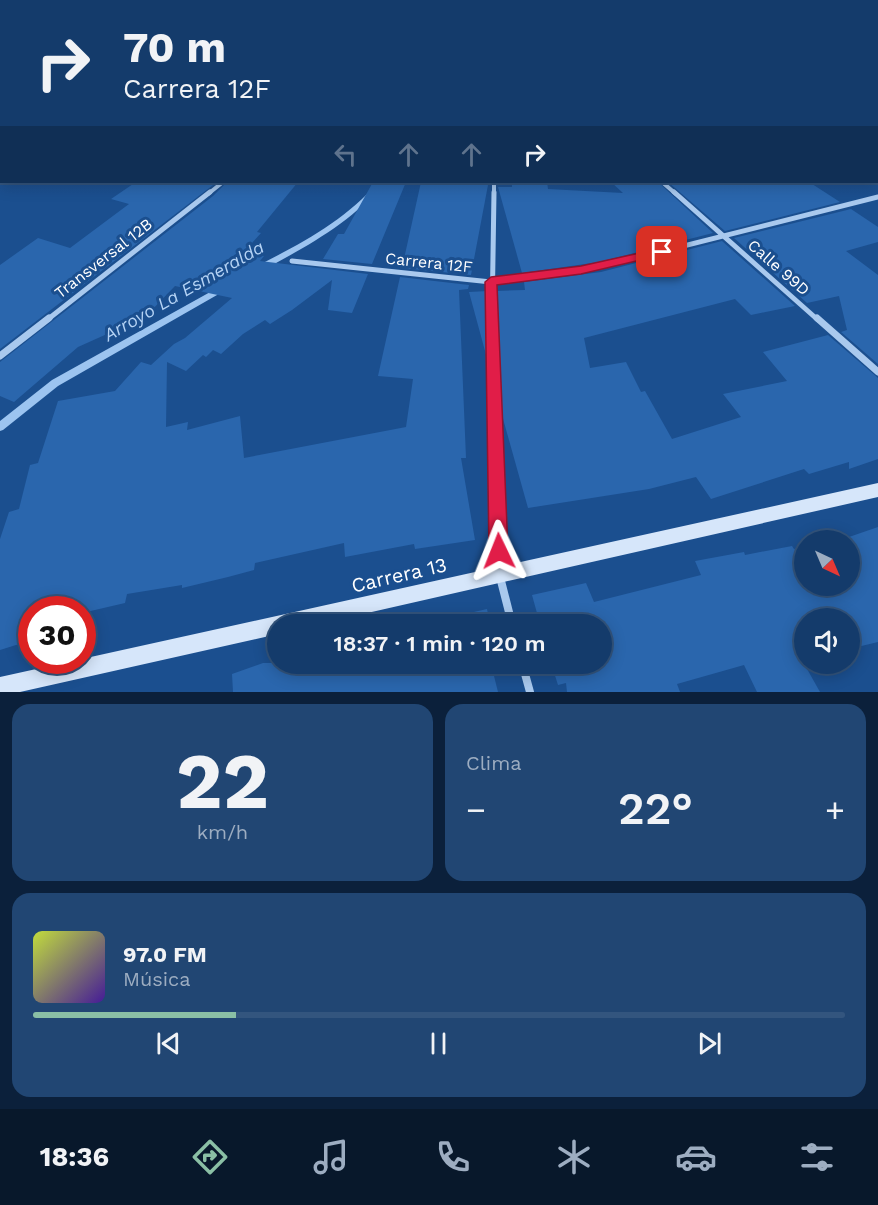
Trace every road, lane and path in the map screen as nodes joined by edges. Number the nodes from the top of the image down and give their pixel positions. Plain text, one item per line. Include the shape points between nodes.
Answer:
1 (222, 183) edge
2 (494, 183) edge
3 (663, 183) edge
4 (878, 197) edge
5 (724, 237) junction
6 (292, 261) dead end
7 (491, 282) junction
8 (0, 356) edge
9 (878, 372) edge
10 (878, 490) edge
11 (499, 573) junction
12 (509, 614) edge
13 (525, 674) edge
14 (0, 687) edge
15 (530, 692) edge

1 - 8 street, Transversal 12B
2 - 7 street
3 - 5 street, Calle 99D
4 - 5 street, Carrera 12F
5 - 7 street, Carrera 12F via 600,267
5 - 9 street, Calle 99D
6 - 7 street, Carrera 12F
7 - 11 street
10 - 11 street, Carrera 13
11 - 12 street
11 - 14 street, Carrera 13
13 - 15 street

